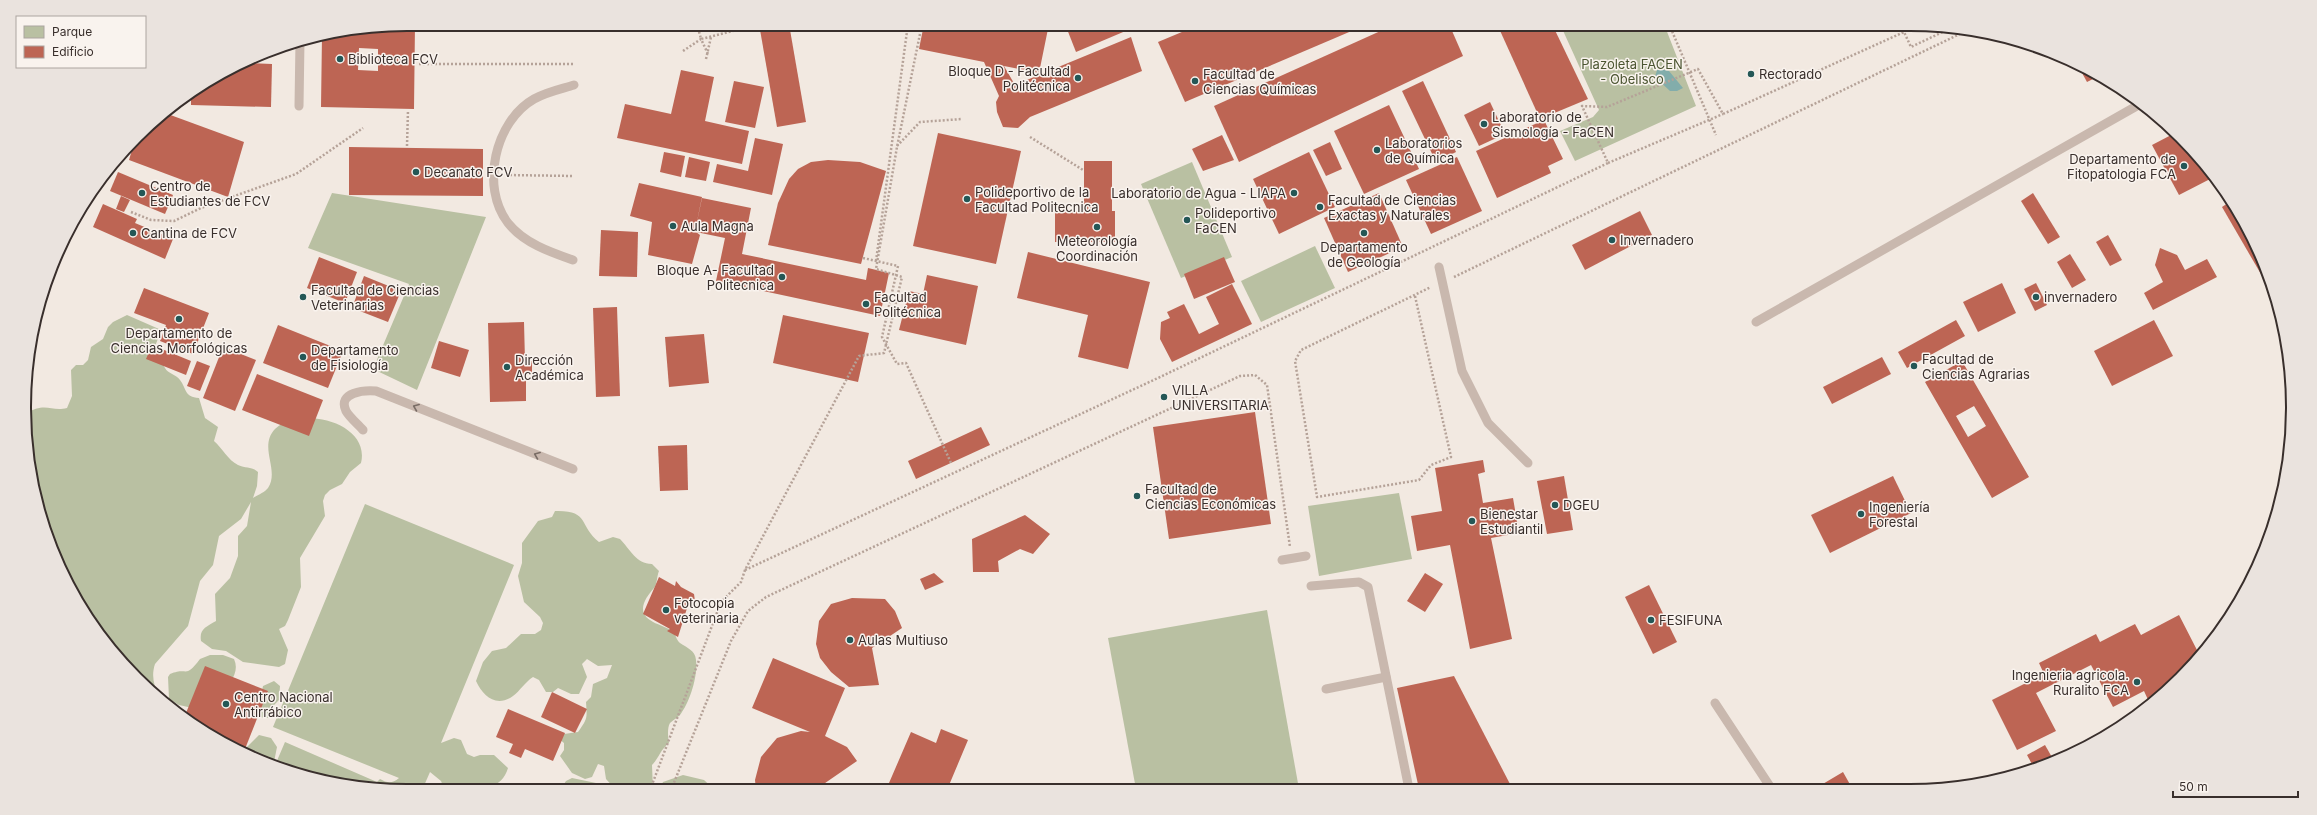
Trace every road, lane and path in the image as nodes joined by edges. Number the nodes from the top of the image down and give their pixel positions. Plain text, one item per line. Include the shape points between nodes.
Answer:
1 (699, 31) edge
2 (734, 31) edge
3 (907, 31) edge
4 (921, 31) edge
5 (1672, 31) edge
6 (1904, 32) joint
7 (1941, 33) edge
8 (1960, 34) edge
9 (711, 37) junction
10 (701, 39) junction
11 (300, 47) edge
12 (683, 51) dead end
13 (708, 54) junction
14 (706, 59) dead end
15 (419, 64) dead end
16 (574, 64) dead end
17 (1689, 72) junction
18 (574, 85) dead end
19 (299, 106) dead end
20 (2136, 107) edge
21 (408, 110) dead end
22 (1722, 114) junction
23 (962, 119) dead end
24 (1710, 119) junction
25 (363, 128) dead end
26 (1716, 135) dead end
27 (1030, 137) dead end
28 (407, 146) dead end
29 (897, 147) junction
30 (1608, 163) junction
31 (1083, 170) dead end
32 (494, 174) junction
33 (574, 176) dead end
34 (131, 212) dead end
35 (863, 258) dead end
36 (574, 260) dead end
37 (877, 261) junction
38 (1439, 266) dead end
39 (897, 276) junction
40 (1443, 282) junction
41 (1415, 296) junction
42 (1756, 322) dead end
43 (886, 345) junction
44 (363, 430) dead end
45 (952, 463) dead end
46 (1528, 463) dead end
47 (573, 469) dead end
48 (1306, 556) dead end
49 (1287, 560) joint
50 (745, 570) junction
51 (1310, 586) dead end
52 (1386, 677) junction
53 (1326, 689) dead end
54 (1715, 703) dead end
55 (652, 784) edge
56 (673, 784) edge
57 (1408, 784) edge
58 (1768, 784) edge

1 - 10 path
2 - 9 path
3 - 37 path
4 - 29 path
5 - 17 path
6 - 7 path via 1910,47
6 - 22 path
8 - 40 path
9 - 10 path
9 - 13 path
10 - 12 path
10 - 13 path
11 - 19 lane
13 - 14 path
15 - 16 path
17 - 22 path via 1698,69
17 - 24 path
17 - 30 path via 1607,107 1582,106
18 - 32 lane via 533,99 511,120 503,133
20 - 42 lane
21 - 28 path
22 - 24 path
23 - 29 path via 920,122
24 - 26 path
24 - 30 path
25 - 34 path via 296,174 201,208 174,221 151,220
27 - 31 path
29 - 37 path
30 - 50 path via 1158,378
32 - 33 path
32 - 36 lane via 498,204 508,223 524,238 545,250
35 - 37 path
37 - 39 path via 876,269
37 - 39 path via 898,266
38 - 40 lane
39 - 43 path via 882,337
39 - 43 path via 902,277
40 - 41 path
40 - 46 lane via 1462,372 1488,423
41 - 41 path via 1451,457 1431,465 1419,480 1317,497 1295,361 1301,350
43 - 45 path via 897,364 906,363
43 - 50 path via 884,353 859,356
47 -> 44 lane via 376,391 356,392 350,394 346,401 346,412
48 - 49 lane
49 - 56 path via 1267,384 1255,374 1240,376 766,597 748,611 731,640
50 - 55 path via 740,582 721,602
51 - 52 lane via 1359,582 1368,588
52 - 53 lane
52 - 57 lane
54 - 58 lane

